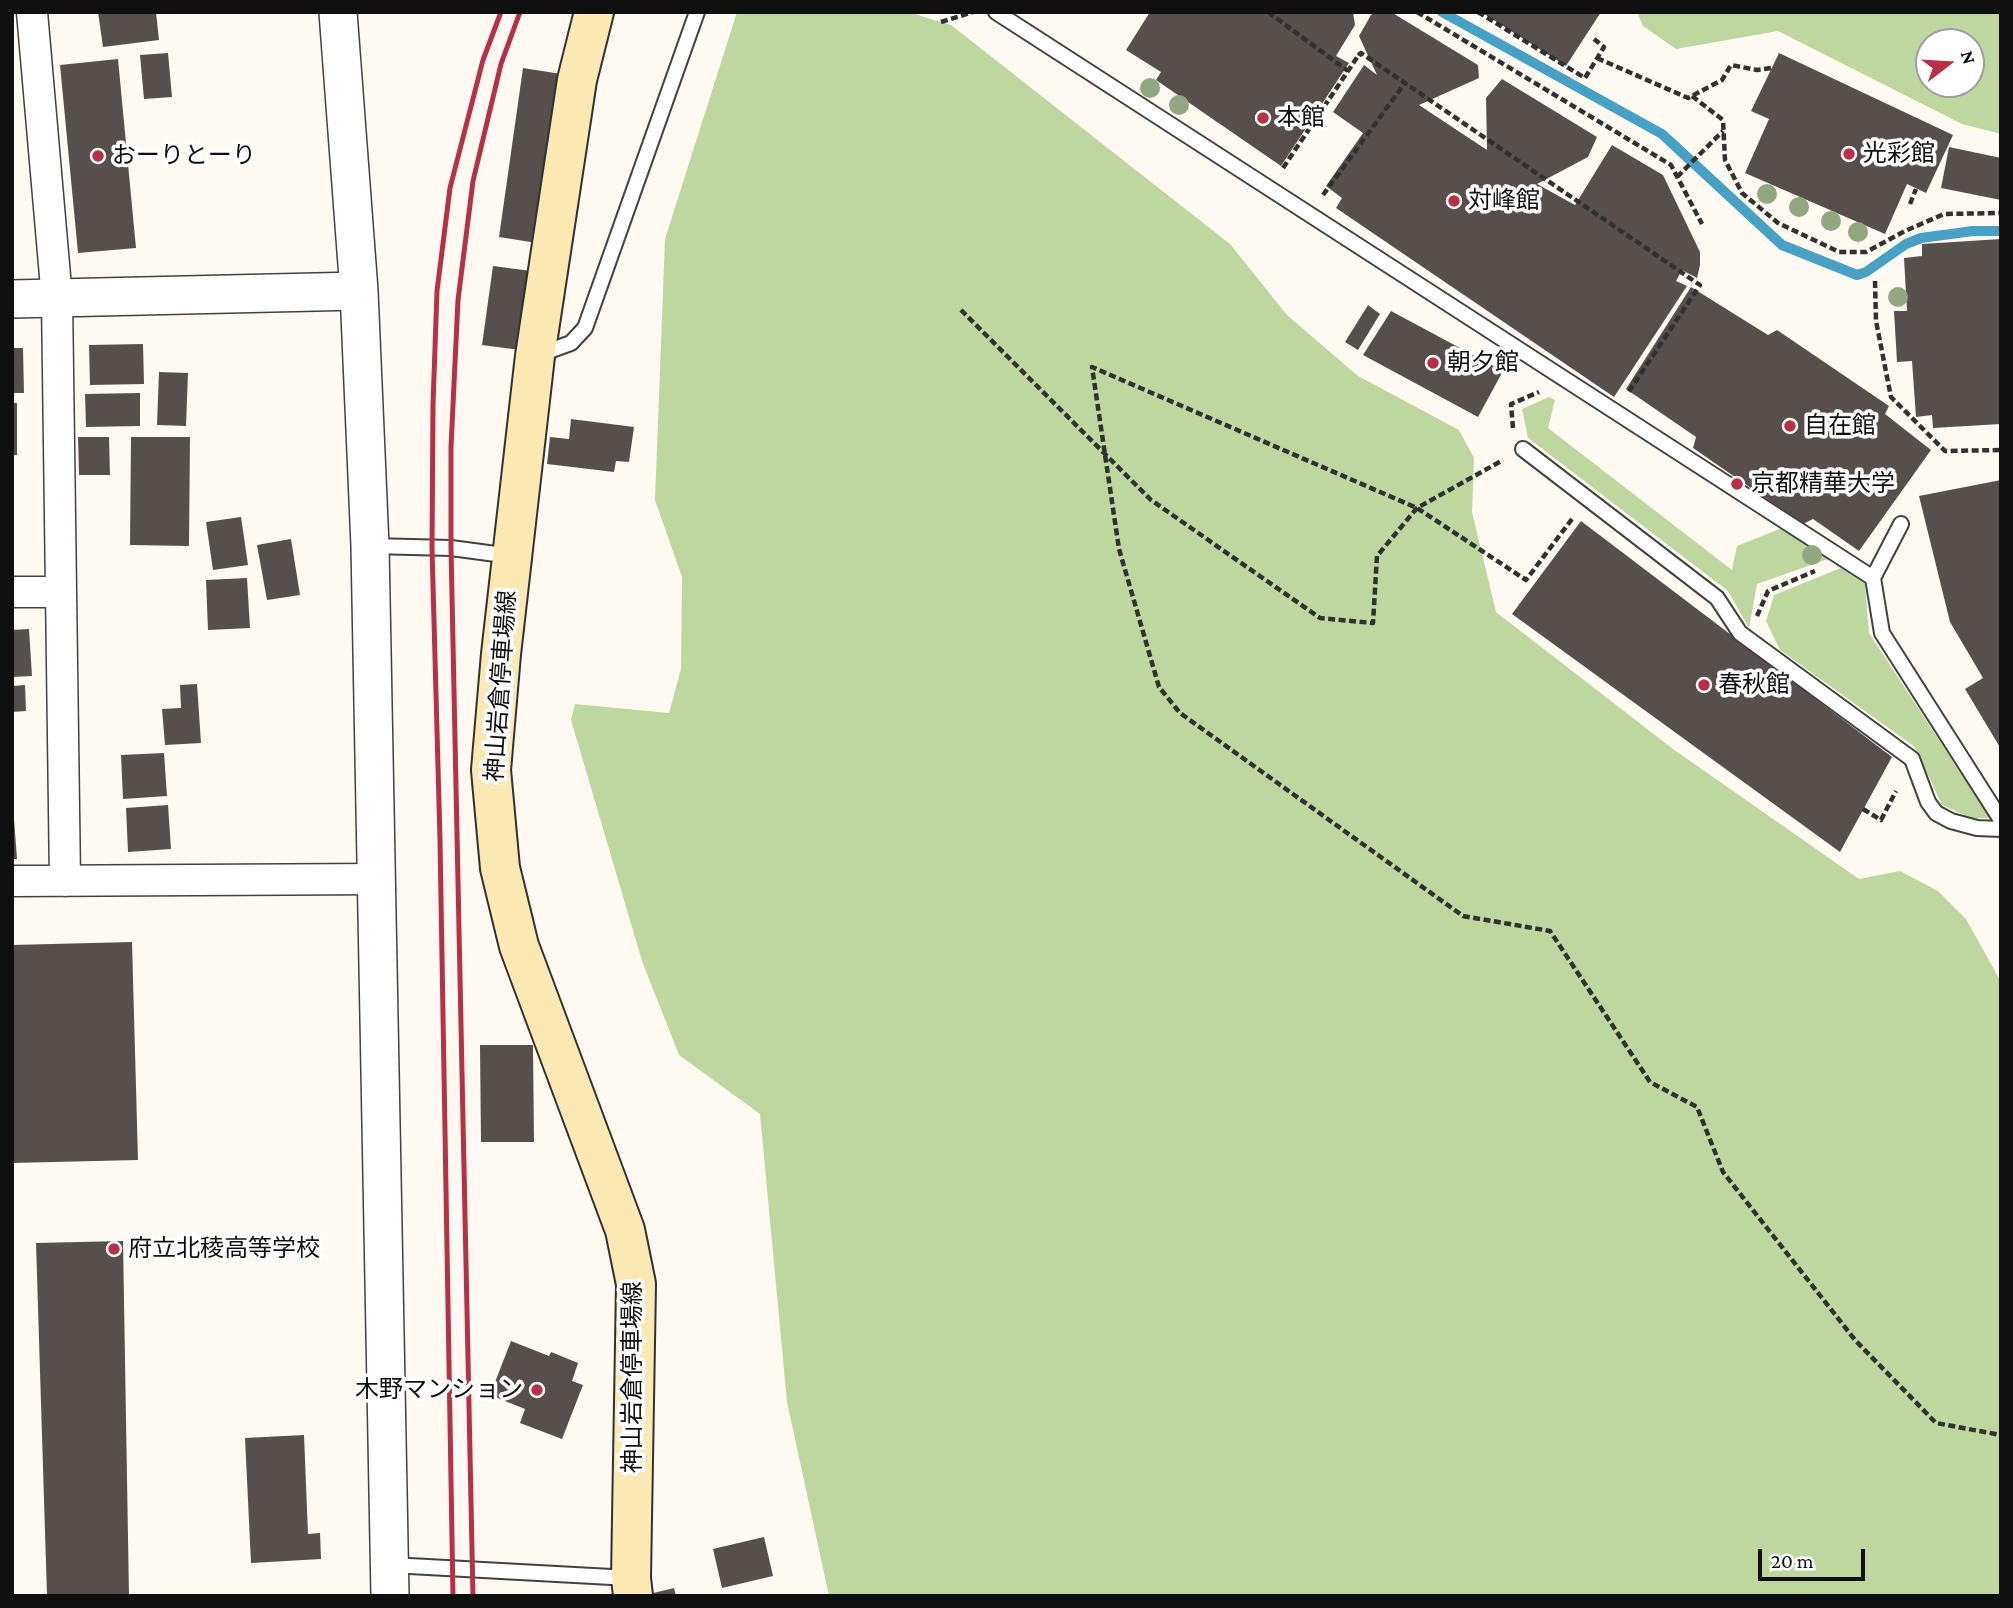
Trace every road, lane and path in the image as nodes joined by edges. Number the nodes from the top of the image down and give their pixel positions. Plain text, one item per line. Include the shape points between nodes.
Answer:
1 (338, 12) edge
2 (594, 12) edge
3 (697, 12) edge
4 (974, 12) edge
5 (996, 12) edge
6 (1268, 12) edge
7 (1417, 12) edge
8 (1478, 12) edge
9 (26, 21) edge
10 (941, 22) dead end
11 (1594, 39) dead end
12 (1597, 58) junction
13 (1771, 68) dead end
14 (1348, 71) junction
15 (1405, 83) junction
16 (1692, 96) junction
17 (1723, 130) junction
18 (1677, 177) junction
19 (1269, 189) junction
20 (1916, 189) dead end
21 (1910, 204) dead end
22 (2001, 213) edge
23 (1308, 214) junction
24 (1702, 224) dead end
25 (1875, 281) dead end
26 (359, 291) junction
27 (12, 299) edge
28 (57, 299) junction
29 (961, 310) dead end
30 (535, 356) junction
31 (1544, 390) dead end
32 (1615, 413) junction
33 (1523, 449) junction
34 (2001, 450) edge
35 (1588, 498) junction
36 (1417, 508) junction
37 (1901, 524) dead end
38 (370, 546) junction
39 (512, 557) junction
40 (1817, 570) dead end
41 (1873, 578) junction
42 (12, 592) edge
43 (61, 592) junction
44 (1771, 655) junction
45 (1912, 758) junction
46 (1863, 809) dead end
47 (2001, 820) edge
48 (2001, 829) edge
49 (378, 879) junction
50 (12, 881) edge
51 (65, 881) junction
52 (2001, 1435) edge
53 (390, 1581) edge
54 (632, 1587) edge

1 - 26 street
2 - 30 main road, 神山岩倉停車場線 via 578,80
3 - 30 lane via 585,328 571,343
4 - 10 path
5 - 19 lane
6 - 14 path
7 - 18 path via 1671,165
8 - 12 path via 1585,78
9 - 28 street
11 - 12 path via 1604,47
12 - 16 path
13 - 16 path via 1731,65 1722,80
14 - 15 path via 1361,53
14 - 19 path
15 - 23 path
15 - 32 path via 1700,285
16 - 17 path via 1723,120
17 - 18 path
17 - 22 path via 1725,160 1742,193 1778,223 1839,252 1866,252 1944,214
18 - 24 path
19 - 23 lane
20 - 21 path
23 - 32 lane
25 - 34 path via 1876,321 1891,397 1945,451
26 - 28 street
26 - 38 street
27 - 28 street
28 - 43 street
29 - 36 path via 1151,500 1320,618 1373,623 1377,556
30 - 39 main road, 神山岩倉停車場線
31 - 33 path via 1511,404 1513,428
32 - 41 lane
33 - 35 lane
33 - 36 path
35 - 36 path via 1526,580
35 - 44 lane via 1717,598 1740,633
36 - 52 path via 1092,367 1119,549 1159,687 1180,713 1463,916 1550,932 1650,1082 1697,1107 1723,1172 1856,1340 1936,1423
37 - 41 lane
38 - 39 lane via 451,548
38 - 49 street
39 - 54 main road, 神山岩倉停車場線 via 491,770 500,868 519,946 625,1230 636,1284
40 - 44 path via 1768,591 1755,619
41 - 47 lane via 1882,633
42 - 43 street
43 - 51 street
44 - 45 lane
45 - 46 path via 1881,820
45 - 48 lane via 1936,813 1951,821
49 - 51 street
49 - 53 street
50 - 51 street
53 - 54 lane

